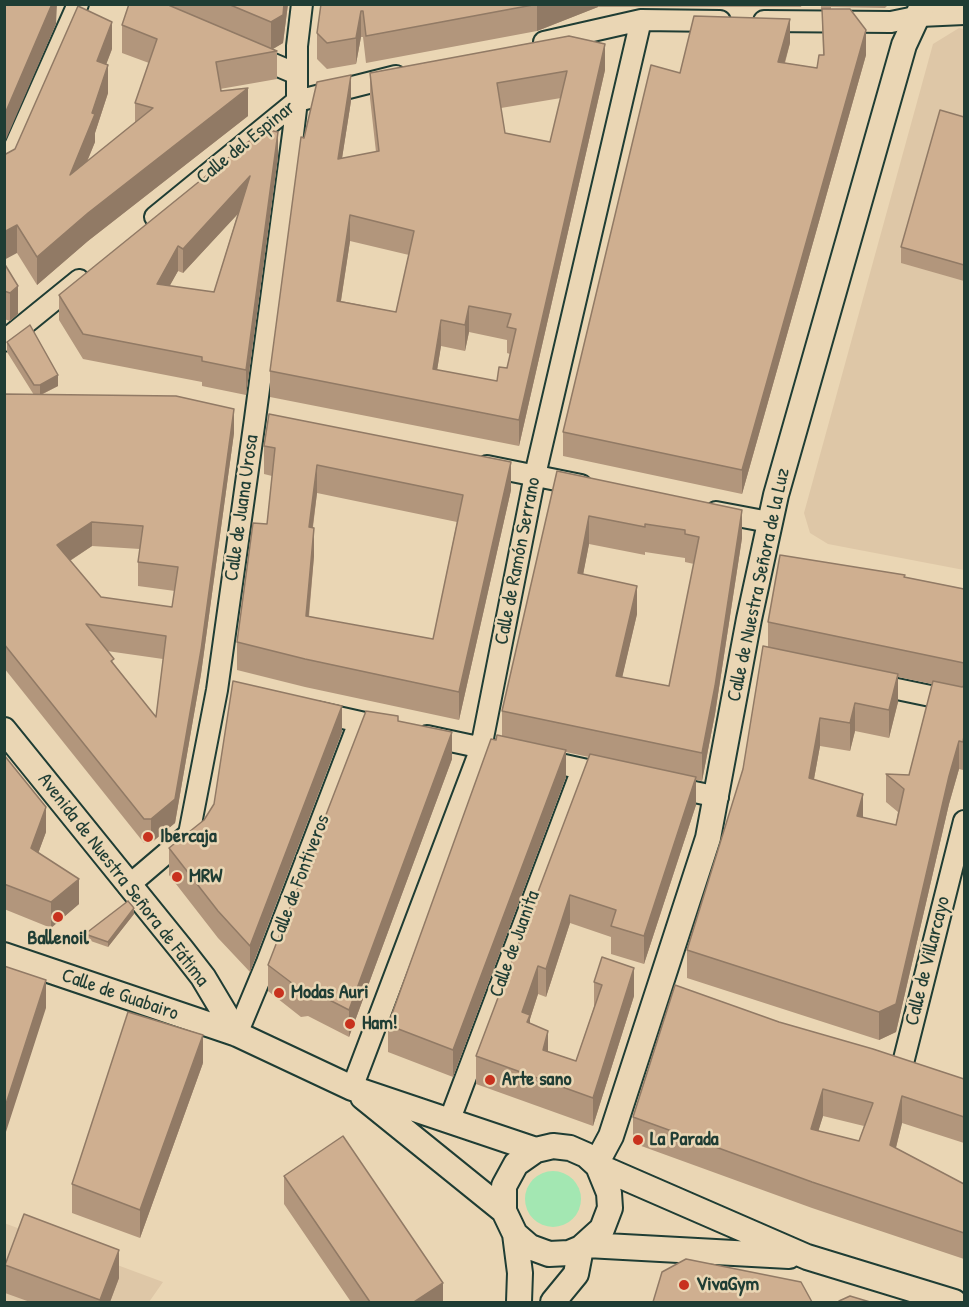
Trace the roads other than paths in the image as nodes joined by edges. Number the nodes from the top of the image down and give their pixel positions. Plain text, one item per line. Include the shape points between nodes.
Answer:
1 (78, 4) edge
2 (302, 4) edge
3 (921, 10) edge
4 (964, 14) edge
5 (641, 20) junction
6 (525, 46) edge
7 (237, 49) edge
8 (410, 72) edge
9 (297, 74) junction
10 (297, 101) junction
11 (4, 171) edge
12 (144, 226) edge
13 (90, 271) edge
14 (6, 338) edge
15 (247, 418) junction
16 (279, 424) edge
17 (463, 461) edge
18 (535, 475) junction
19 (597, 488) edge
20 (701, 509) edge
21 (770, 522) junction
22 (849, 679) edge
23 (964, 703) edge
24 (301, 709) edge
25 (359, 722) junction
26 (4, 730) edge
27 (481, 748) junction
28 (582, 769) junction
29 (626, 778) edge
30 (649, 783) edge
31 (718, 797) junction
32 (964, 821) edge
33 (128, 886) junction
34 (4, 955) edge
35 (237, 1034) junction
36 (879, 1059) edge
37 (902, 1066) junction
38 (922, 1073) edge
39 (352, 1088) junction
40 (450, 1119) junction
41 (536, 1150) junction
42 (597, 1165) junction
43 (504, 1211) junction
44 (515, 1234) junction
45 (584, 1246) junction
46 (807, 1257) junction
47 (519, 1302) edge
48 (553, 1302) edge
49 (954, 1302) edge

1 - 11 street
2 - 9 street, Calle de Juana Urosa
3 - 4 street
3 - 5 street via 891,22
3 - 21 street, Calle de Nuestra Señora de la Luz via 904,45
5 - 6 street
5 - 18 street, Calle de Ramón Serrano
7 - 9 street
8 - 10 street, Calle del Espinar
9 - 10 street, Calle de Juana Urosa
10 - 12 street, Calle del Espinar
10 - 15 street, Calle de Juana Urosa
13 - 14 street
15 - 16 street
15 - 33 street, Calle de Juana Urosa via 224,692 189,834
17 - 18 street
18 - 19 street
18 - 27 street, Calle de Ramón Serrano
20 - 21 street
21 - 31 street, Calle de Nuestra Señora de la Luz via 771,558
22 - 23 street
24 - 25 street
25 - 27 street
25 - 35 street, Calle de Fontiveros
26 - 33 street, Avenida de Nuestra Señora de Fátima
27 - 28 street
27 - 39 street, Calle de Ramón Serrano
28 - 29 street
28 - 40 street, Calle de Juanita
30 - 31 street
31 - 42 street, Calle de Nuestra Señora de la Luz via 666,994 612,1136
32 - 37 street, Calle de Villarcayo
33 - 35 street, Avenida de Nuestra Señora de Fátima via 202,977
34 - 35 street, Calle de Guabairo
35 - 39 street, Calle de Guabairo
36 - 37 street
37 - 38 street
39 - 40 street
39 - 43 street
40 - 41 street
41 - 42 street via 570,1148
41 - 43 street via 516,1164 504,1186
42 - 45 street via 608,1186 610,1208 602,1228
42 - 46 street
43 - 44 street
44 - 45 street via 530,1247 549,1254 569,1253
44 - 47 street
45 - 46 street
45 - 48 street via 576,1274
46 - 49 street

